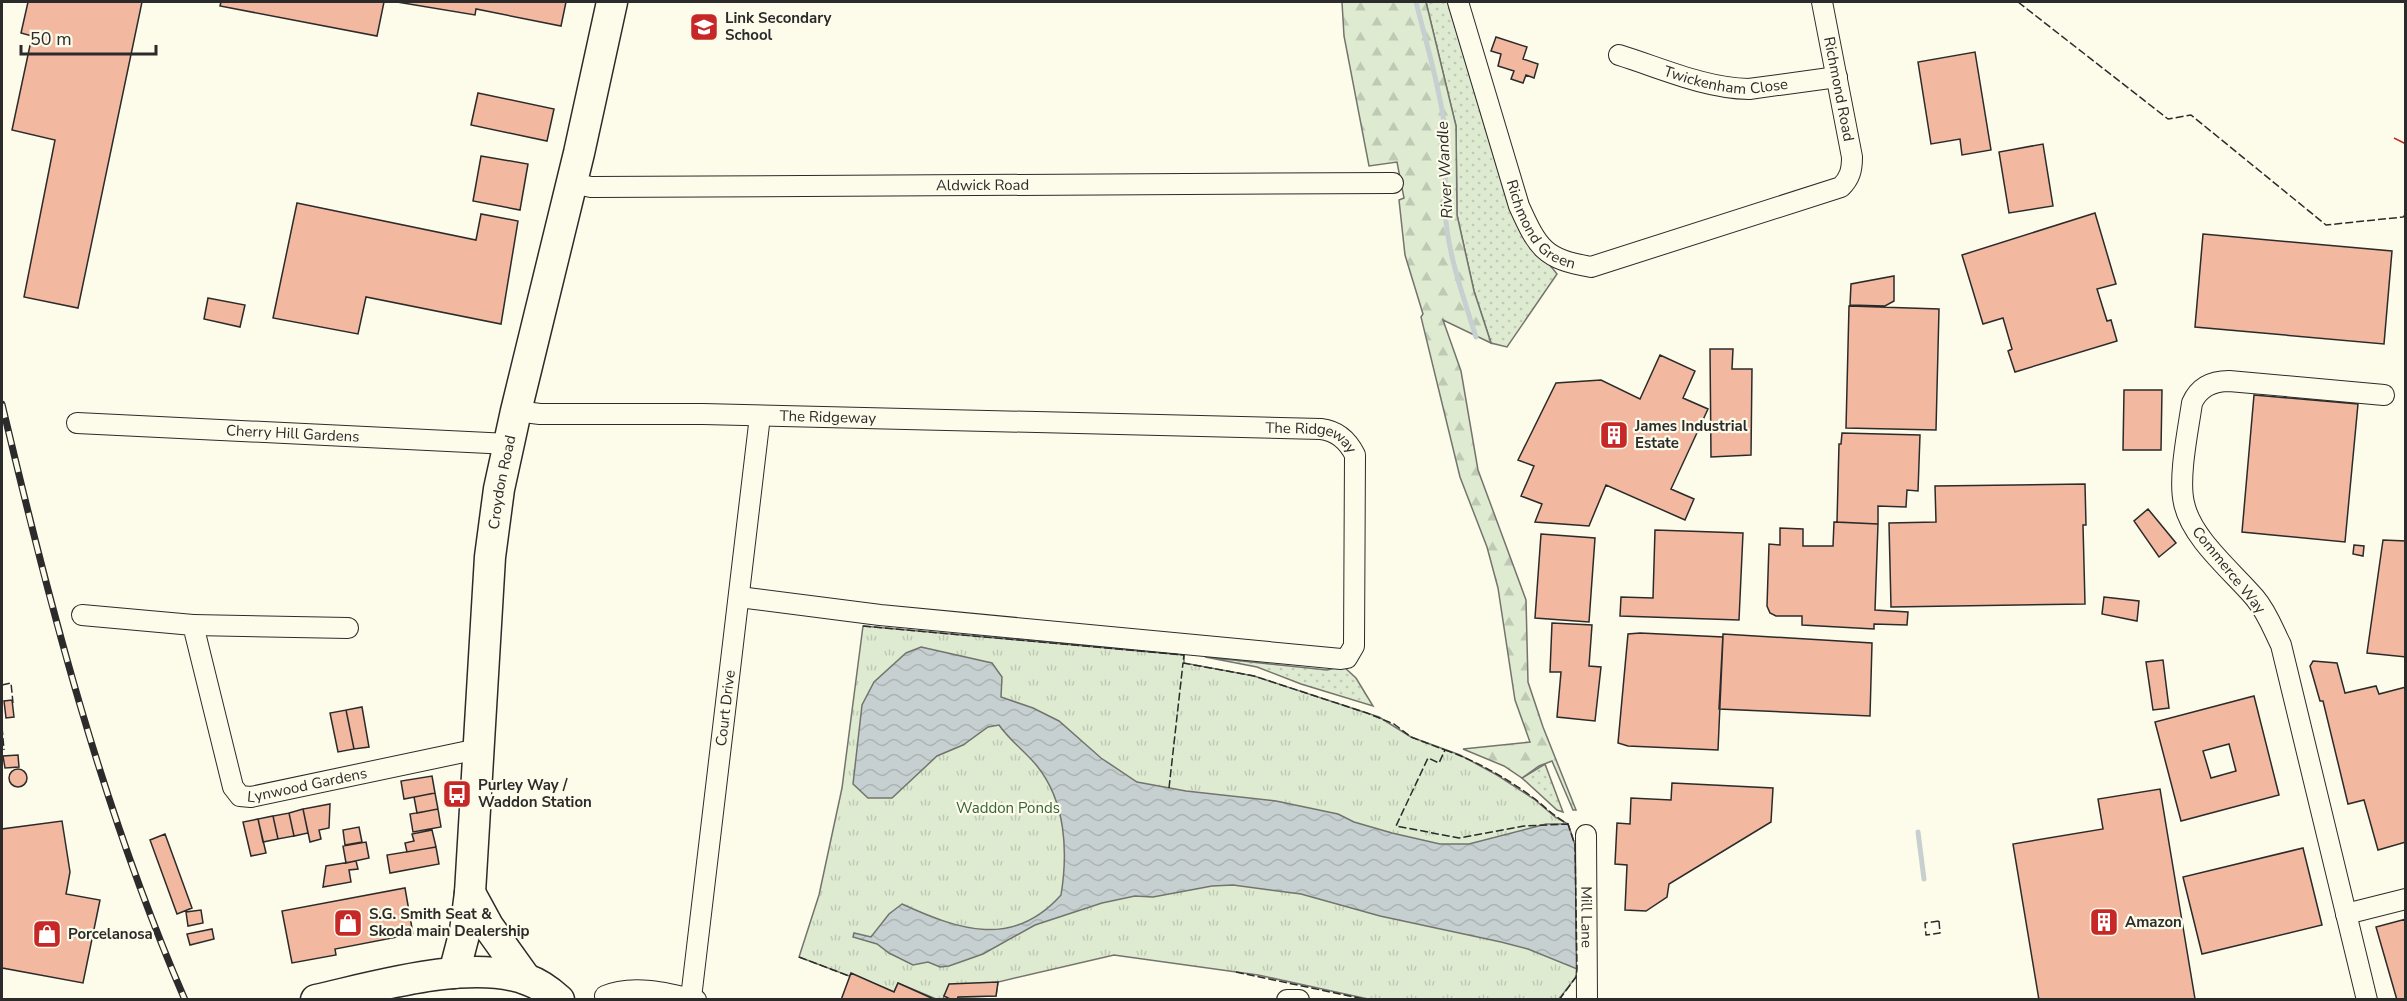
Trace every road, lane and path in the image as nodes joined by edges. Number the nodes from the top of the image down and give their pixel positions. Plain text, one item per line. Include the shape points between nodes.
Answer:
1 (612, 2) edge
2 (1458, 2) edge
3 (1822, 2) edge
4 (1619, 55) dead end
5 (1837, 77) junction
6 (1850, 176) joint
7 (572, 183) junction
8 (1393, 183) dead end
9 (2384, 395) dead end
10 (516, 411) junction
11 (760, 416) junction
12 (77, 423) dead end
13 (509, 444) junction
14 (739, 597) junction
15 (82, 615) dead end
16 (193, 625) junction
17 (348, 628) dead end
18 (478, 749) junction
19 (1586, 835) dead end
20 (470, 893) junction
21 (2406, 899) edge
22 (2346, 914) junction
23 (454, 973) junction
24 (526, 979) junction
25 (605, 996) dead end
26 (316, 999) edge
27 (559, 999) edge
28 (694, 999) edge
29 (1287, 999) edge
30 (1299, 999) edge
31 (1587, 999) edge
32 (2367, 999) edge

1 - 7 highway, Croydon Road
2 - 6 street, Richmond Green via 1519,206 1540,246 1557,260 1591,267 1605,263 1841,187
3 - 5 street, Richmond Road
4 - 5 street, Twickenham Close via 1735,89
5 - 6 street, Richmond Road via 1852,157
7 - 8 street, Aldwick Road
7 - 10 highway, Croydon Road
9 - 22 street, Commerce Way via 2229,381 2208,384 2192,403 2182,487 2186,512 2196,530 2260,605 2281,645
10 - 11 street, The Ridgeway
10 - 13 highway, Croydon Road
11 - 14 street, Court Drive
11 - 14 street, The Ridgeway via 1329,430 1345,440 1355,455 1354,646 1347,657 1329,660
12 - 13 street, Cherry Hill Gardens
13 - 18 highway, Croydon Road via 490,557
14 - 28 street, Court Drive
15 - 16 street
16 - 17 street
16 - 18 street, Lynwood Gardens via 234,787 240,796 251,797
18 - 20 highway, Croydon Road
19 - 31 street, Mill Lane
20 - 23 highway, Croydon Road
20 - 24 highway via 488,927
21 - 22 street
22 - 32 street, Commerce Way
23 - 24 highway via 495,973
23 - 26 highway
24 - 27 highway
25 - 28 street via 630,989
29 - 30 street

